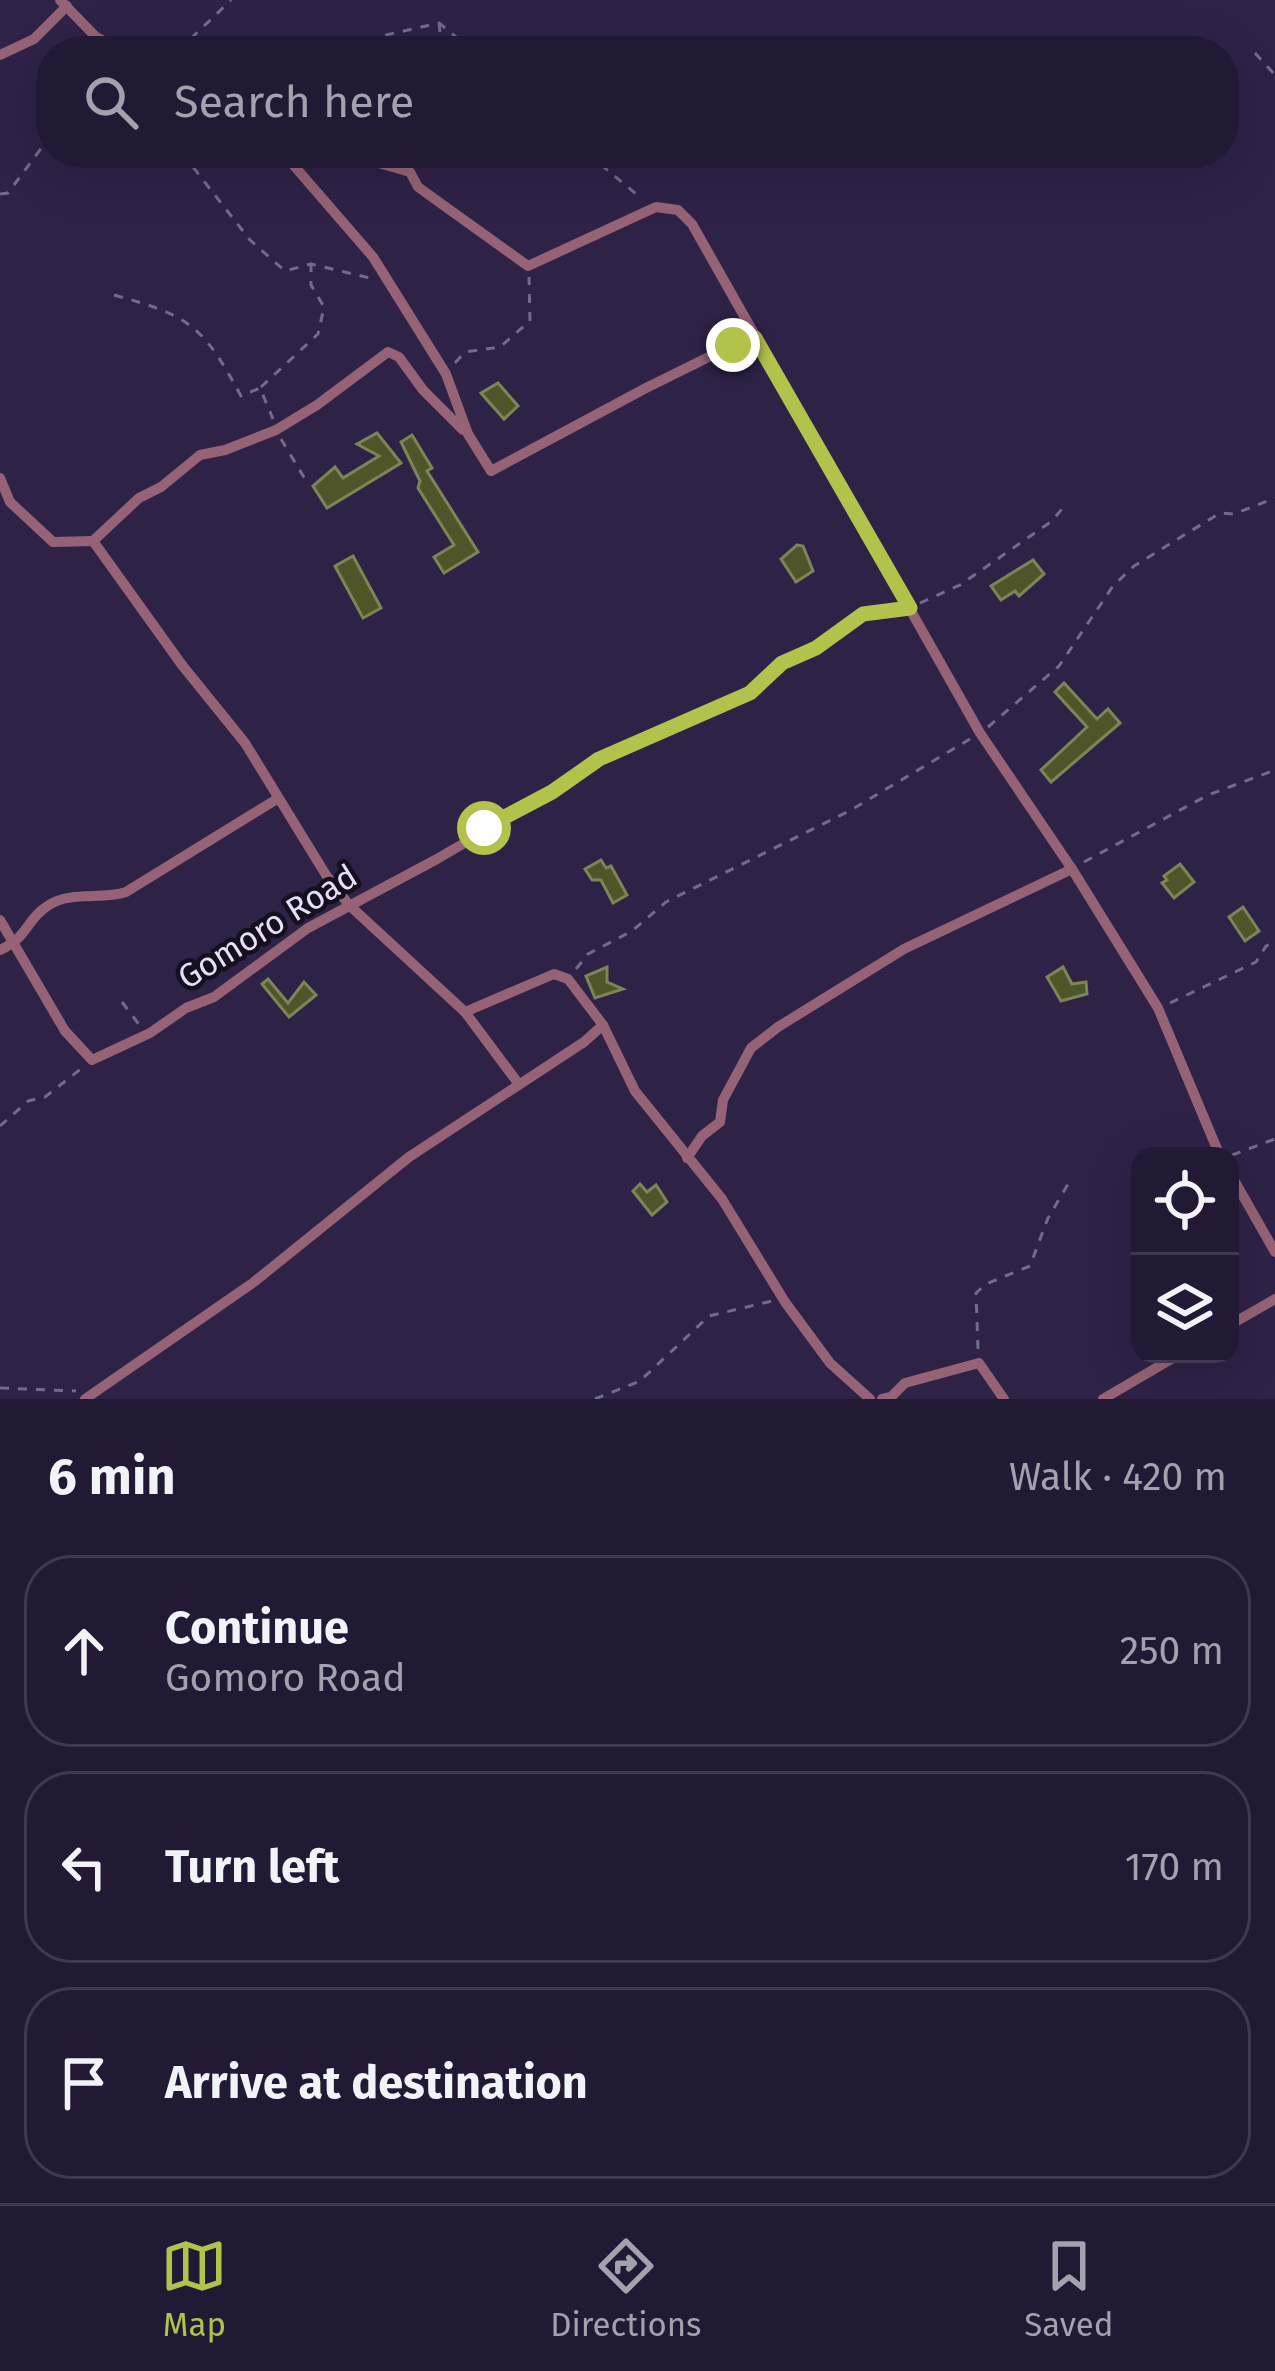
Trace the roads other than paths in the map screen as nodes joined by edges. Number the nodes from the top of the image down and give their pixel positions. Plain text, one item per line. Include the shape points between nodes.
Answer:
1 (64, 3) edge
2 (36, 36) edge
3 (95, 36) edge
4 (36, 37) edge
5 (0, 55) edge
6 (297, 168) edge
7 (396, 168) edge
8 (755, 338) junction
9 (468, 434) junction
10 (0, 478) edge
11 (5, 506) edge
12 (93, 541) junction
13 (910, 608) junction
14 (277, 799) junction
15 (1072, 869) junction
16 (349, 905) junction
17 (0, 920) edge
18 (17, 943) junction
19 (0, 950) edge
20 (465, 1012) junction
21 (603, 1025) junction
22 (518, 1083) junction
23 (1220, 1147) edge
24 (687, 1158) junction
25 (1239, 1189) edge
26 (1275, 1252) edge
27 (1275, 1299) edge
28 (1239, 1320) edge
29 (1165, 1363) edge
30 (89, 1395) edge
31 (870, 1399) edge
32 (881, 1399) edge
33 (1004, 1399) edge
34 (1103, 1399) edge

1 - 2 street
1 - 3 street
4 - 5 street
6 - 9 street via 388,280 446,374
7 - 8 street via 528,266 656,207 678,210
8 - 9 street via 490,471
8 - 13 street
9 - 12 street via 388,352 275,430 200,455
10 - 11 street
11 - 12 street via 53,542
12 - 14 street
13 - 15 street via 980,734
13 - 16 street, Gomoro Road via 863,614 782,663 750,693 599,759
14 - 16 street
14 - 18 street via 125,892 50,904
15 - 23 street via 1158,1008
15 - 24 street via 904,949 778,1027 751,1048 720,1122
16 - 18 street, Gomoro Road via 214,997 92,1060 65,1031
16 - 20 street
17 - 18 street
18 - 19 street
20 - 21 street via 554,974 568,979
20 - 22 street
21 - 22 street
21 - 24 street via 635,1091
22 - 30 street
24 - 31 street via 830,1363
25 - 26 street
27 - 28 street
29 - 34 street
32 - 33 street via 904,1383 979,1363

